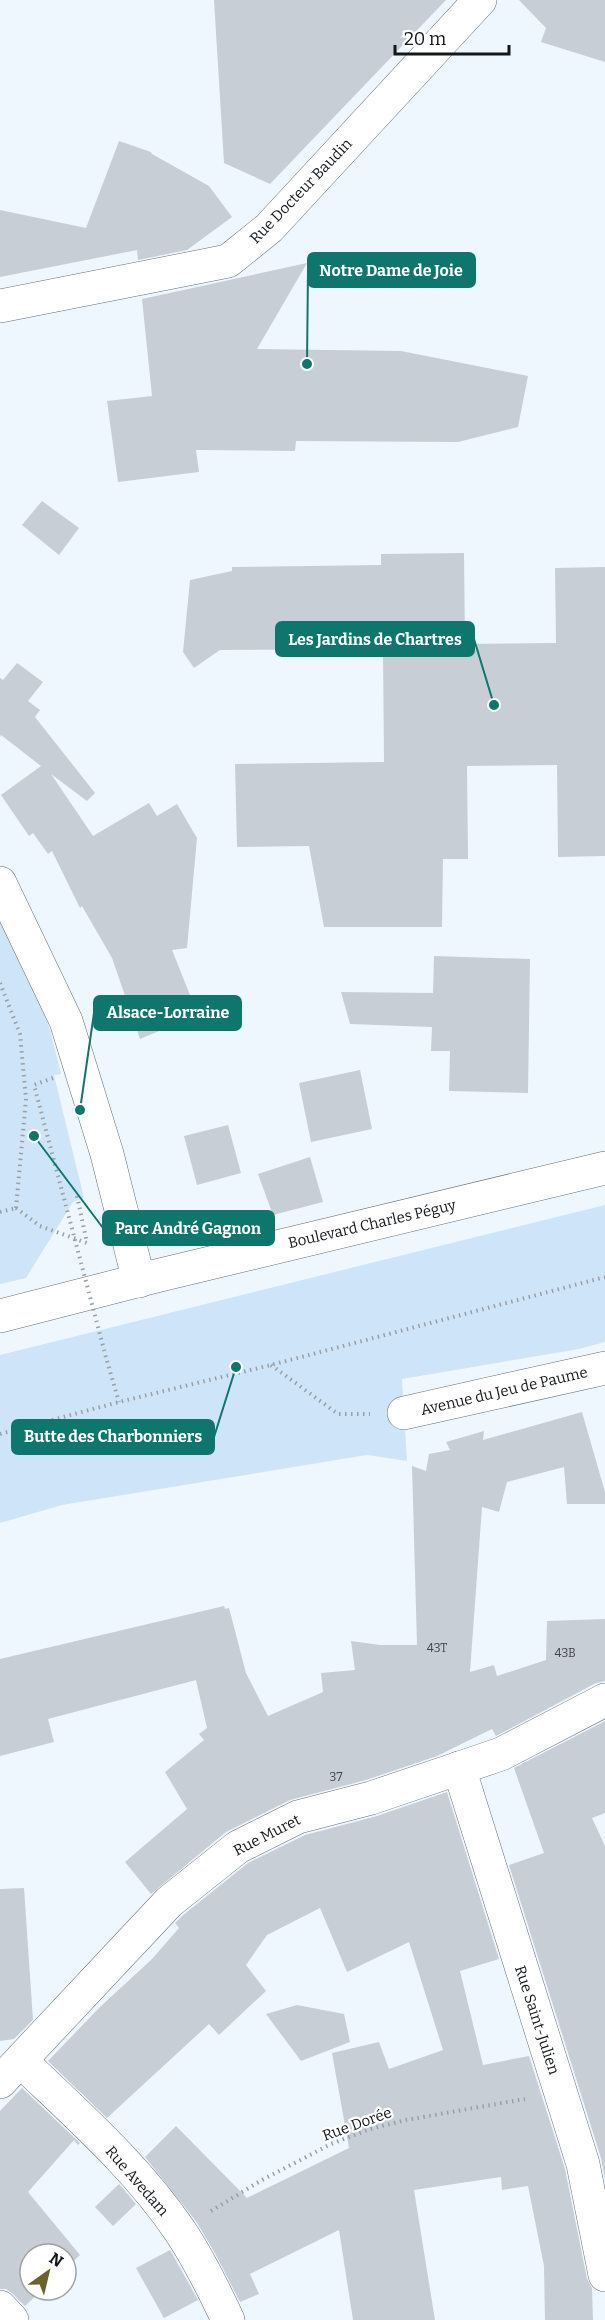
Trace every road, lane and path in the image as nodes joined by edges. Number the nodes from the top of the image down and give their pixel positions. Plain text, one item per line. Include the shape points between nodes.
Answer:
1 (480, 0) edge
2 (0, 306) edge
3 (0, 883) edge
4 (0, 983) edge
5 (53, 1078) dead end
6 (605, 1168) edge
7 (16, 1208) junction
8 (0, 1212) edge
9 (129, 1241) junction
10 (605, 1277) edge
11 (139, 1281) junction
12 (0, 1316) edge
13 (271, 1365) junction
14 (605, 1368) edge
15 (119, 1402) junction
16 (404, 1413) joint
17 (0, 1434) edge
18 (605, 1700) edge
19 (459, 1768) junction
20 (10, 2071) edge
21 (561, 2093) junction
22 (179, 2229) junction
23 (605, 2275) edge
24 (0, 2307) edge
25 (12, 2320) edge
26 (228, 2320) edge

1 - 2 street, Rue Docteur Baudin via 269,228 228,261
3 - 9 street via 66,1021
4 - 7 path via 20,1034 26,1100
5 - 15 path, bridge via 34,1084
6 - 11 street, Boulevard Charles Péguy
7 - 8 path
7 - 9 path via 40,1226 87,1243
9 - 11 street
10 - 13 path
11 - 12 street, Boulevard Charles Péguy
13 - 15 path
13 - 16 path via 338,1414
14 - 16 street, Avenue du Jeu de Paume
15 - 17 path
18 - 19 street, Rue Muret via 501,1754
19 - 20 street, Rue Muret via 371,1798 298,1817 238,1847 169,1902
19 - 21 street, Rue Saint-Julien
20 - 22 street, Rue Avedam via 114,2152
21 - 22 path, Rue Dorée via 369,2129 331,2144
21 - 23 street, Rue Saint-Julien via 583,2164
22 - 26 street, Rue Avedam
24 - 25 street

